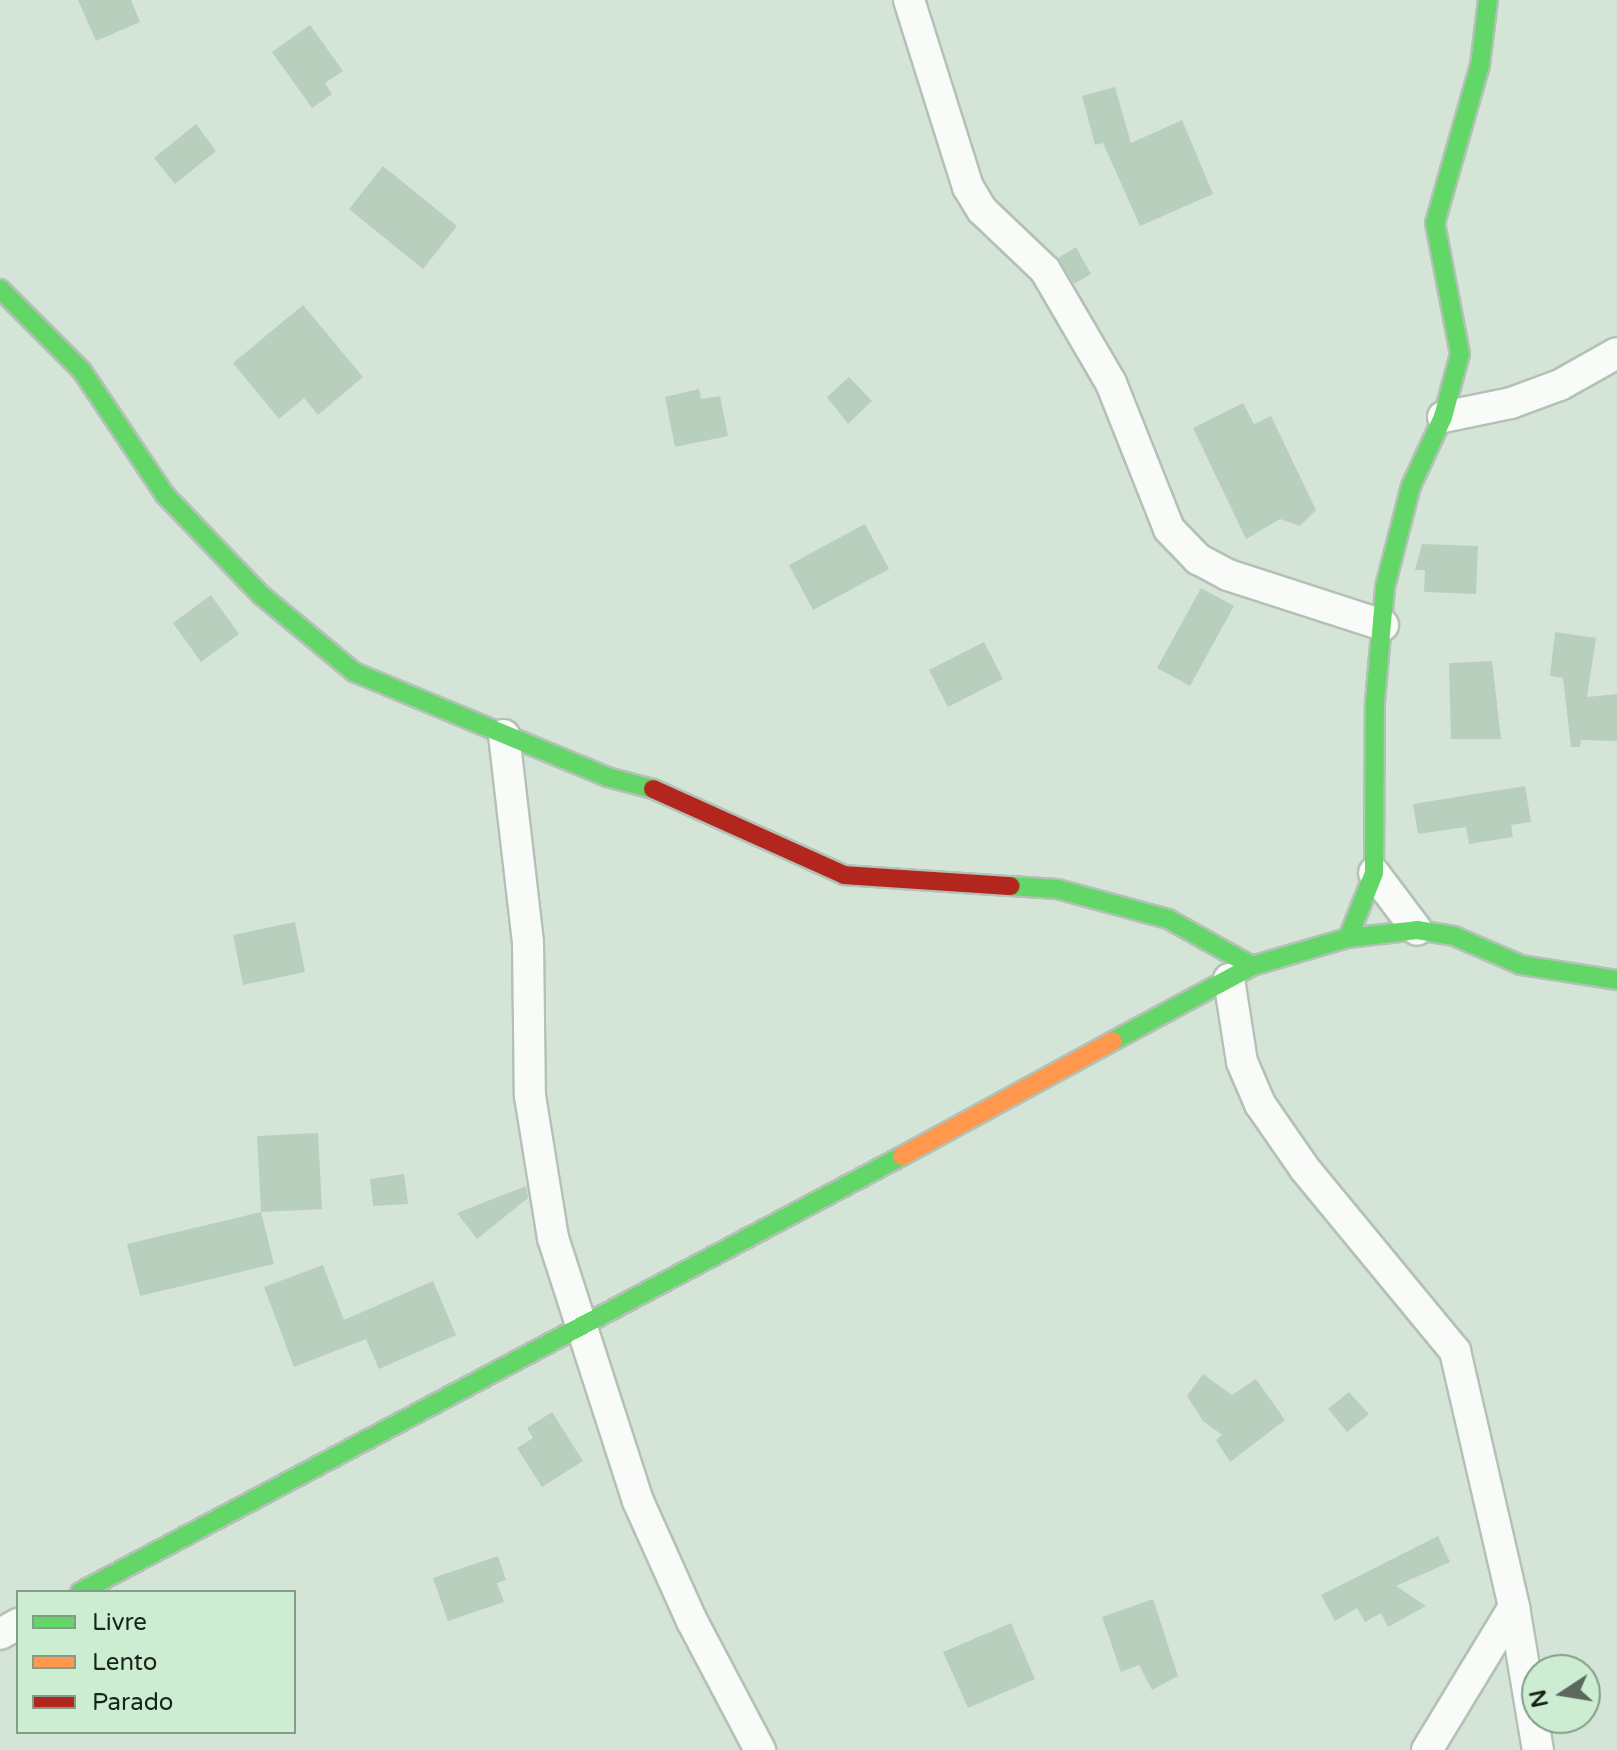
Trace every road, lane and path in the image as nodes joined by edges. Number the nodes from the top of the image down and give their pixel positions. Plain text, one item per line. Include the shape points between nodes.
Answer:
1 (909, 0) edge
2 (1488, 0) edge
3 (0, 289) edge
4 (1617, 353) edge
5 (1443, 417) junction
6 (1383, 625) junction
7 (504, 735) junction
8 (1374, 873) junction
9 (1417, 930) junction
10 (1348, 938) junction
11 (1240, 972) junction
12 (1617, 980) edge
13 (580, 1331) junction
14 (84, 1590) edge
15 (1514, 1607) junction
16 (760, 1750) edge
17 (1427, 1750) edge
18 (1538, 1750) edge

1 - 6 street via 968,187 982,210 1053,282 1111,383 1169,529 1198,559 1228,575
2 - 5 street via 1480,65 1435,223 1460,354
3 - 7 street via 82,371 165,495 261,595 354,672
4 - 5 street via 1560,385 1511,403
5 - 6 street via 1411,486 1385,587
6 - 8 street via 1375,702
7 - 11 street via 668,795 844,875 1057,889 1102,899 1168,919
7 - 13 street via 528,942 533,1124 553,1238
8 - 9 street
8 - 10 street
9 - 10 street
9 - 12 street via 1454,936 1521,965
10 - 11 street
11 - 13 street
11 - 15 street via 1242,1062 1260,1104 1305,1169 1455,1351
13 - 14 street
13 - 16 street via 655,1544
15 - 17 street
15 - 18 street

